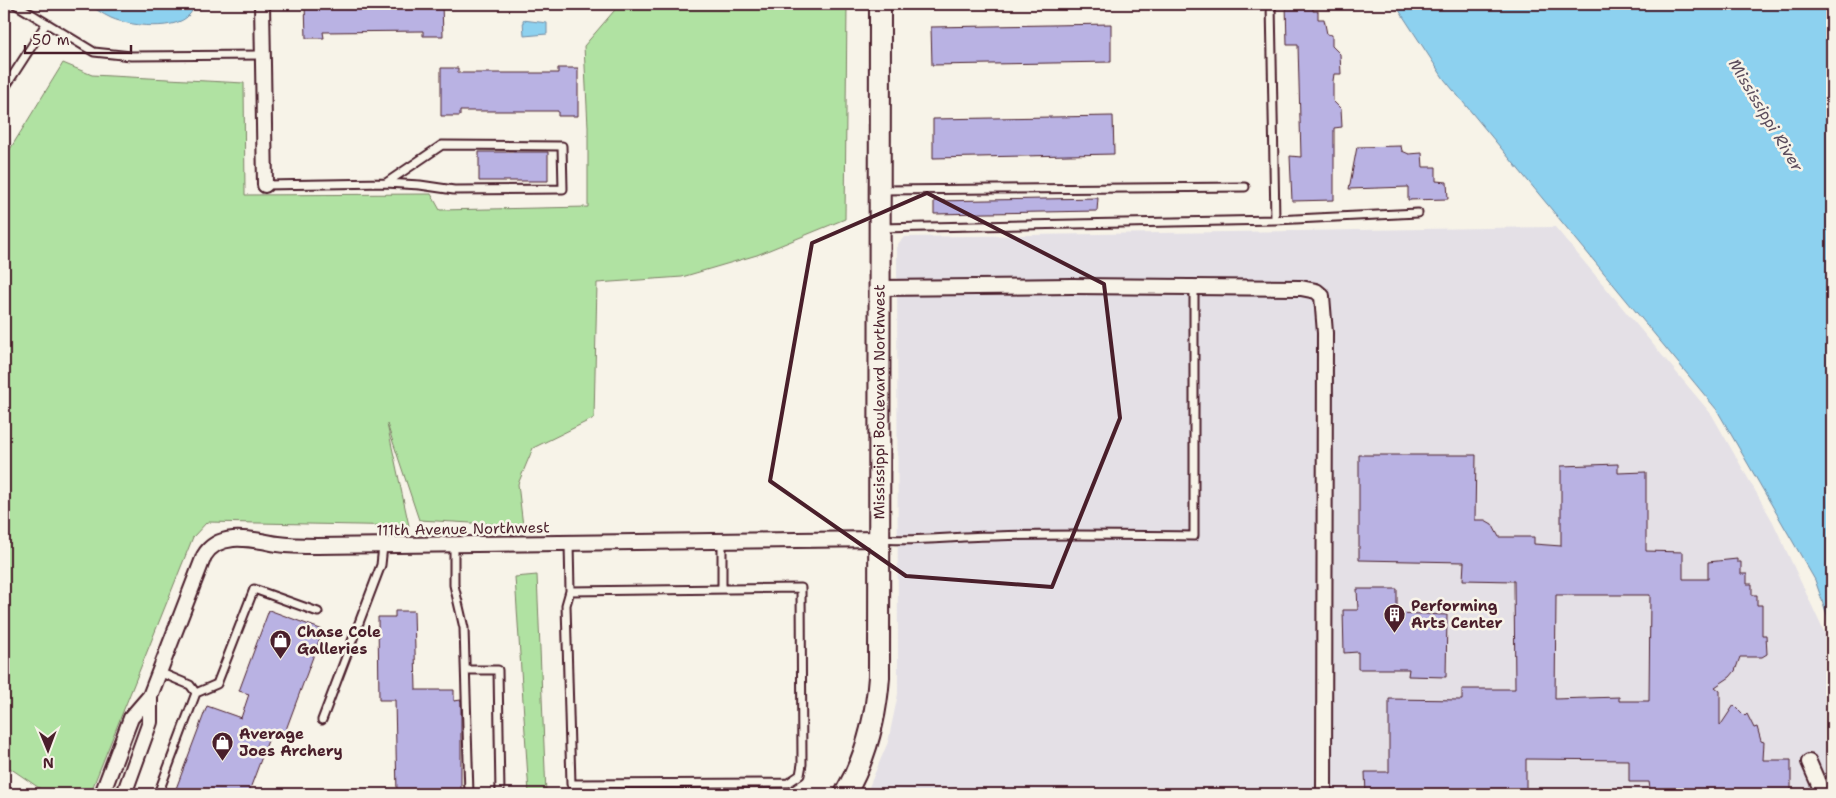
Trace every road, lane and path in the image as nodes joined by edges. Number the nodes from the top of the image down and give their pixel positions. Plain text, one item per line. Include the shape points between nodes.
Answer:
1 (16, 4) edge
2 (262, 4) edge
3 (880, 4) edge
4 (1271, 4) edge
5 (46, 24) junction
6 (262, 54) junction
7 (4, 89) edge
8 (386, 183) junction
9 (265, 185) joint
10 (1245, 187) dead end
11 (879, 190) junction
12 (1418, 213) dead end
13 (1275, 220) junction
14 (880, 228) junction
15 (881, 288) junction
16 (1194, 288) junction
17 (880, 539) junction
18 (722, 542) junction
19 (454, 544) junction
20 (569, 544) junction
21 (383, 546) junction
22 (722, 589) junction
23 (570, 591) junction
24 (318, 612) dead end
25 (466, 670) junction
26 (160, 672) junction
27 (196, 694) junction
28 (150, 696) junction
29 (322, 720) dead end
30 (1809, 762) dead end
31 (102, 794) edge
32 (124, 794) edge
33 (158, 794) edge
34 (469, 794) edge
35 (500, 794) edge
36 (845, 794) edge
37 (1324, 794) edge
38 (1823, 794) edge

1 - 5 lane
2 - 6 street
3 - 11 street, Mississippi Boulevard Northwest
4 - 13 lane
5 - 6 lane via 88,49 112,55
5 - 7 lane
6 - 9 street
8 - 8 lane via 454,190 563,189 562,146 442,145
8 - 9 lane
10 - 11 lane
11 - 14 street, Mississippi Boulevard Northwest
12 - 13 lane
13 - 14 lane
14 - 15 street, Mississippi Boulevard Northwest
15 - 16 street
15 - 17 street, Mississippi Boulevard Northwest
16 - 17 lane via 1194,536 1024,535 902,541
16 - 37 street via 1308,289 1322,296
17 - 18 street, 111th Avenue Northwest
17 - 36 street, Mississippi Boulevard Northwest via 878,696 868,742
18 - 20 street, 111th Avenue Northwest
18 - 22 lane
19 - 20 street, 111th Avenue Northwest
19 - 21 street, 111th Avenue Northwest
19 - 25 lane via 454,585 464,628
20 - 23 lane
21 - 26 street, 111th Avenue Northwest via 281,544 243,538 223,540 209,547
21 - 29 lane via 381,565
22 - 23 lane
22 - 23 lane via 801,588 802,764 800,775 788,783 572,784 566,605
24 - 27 lane via 254,589 217,684
25 - 34 lane
25 - 35 lane via 498,670
26 - 27 lane via 190,685
26 - 28 street, 111th Avenue Northwest
27 - 33 lane
28 - 31 street, 111th Avenue Northwest via 131,718
28 - 32 street, 111th Avenue Northwest via 150,722
30 - 38 street

